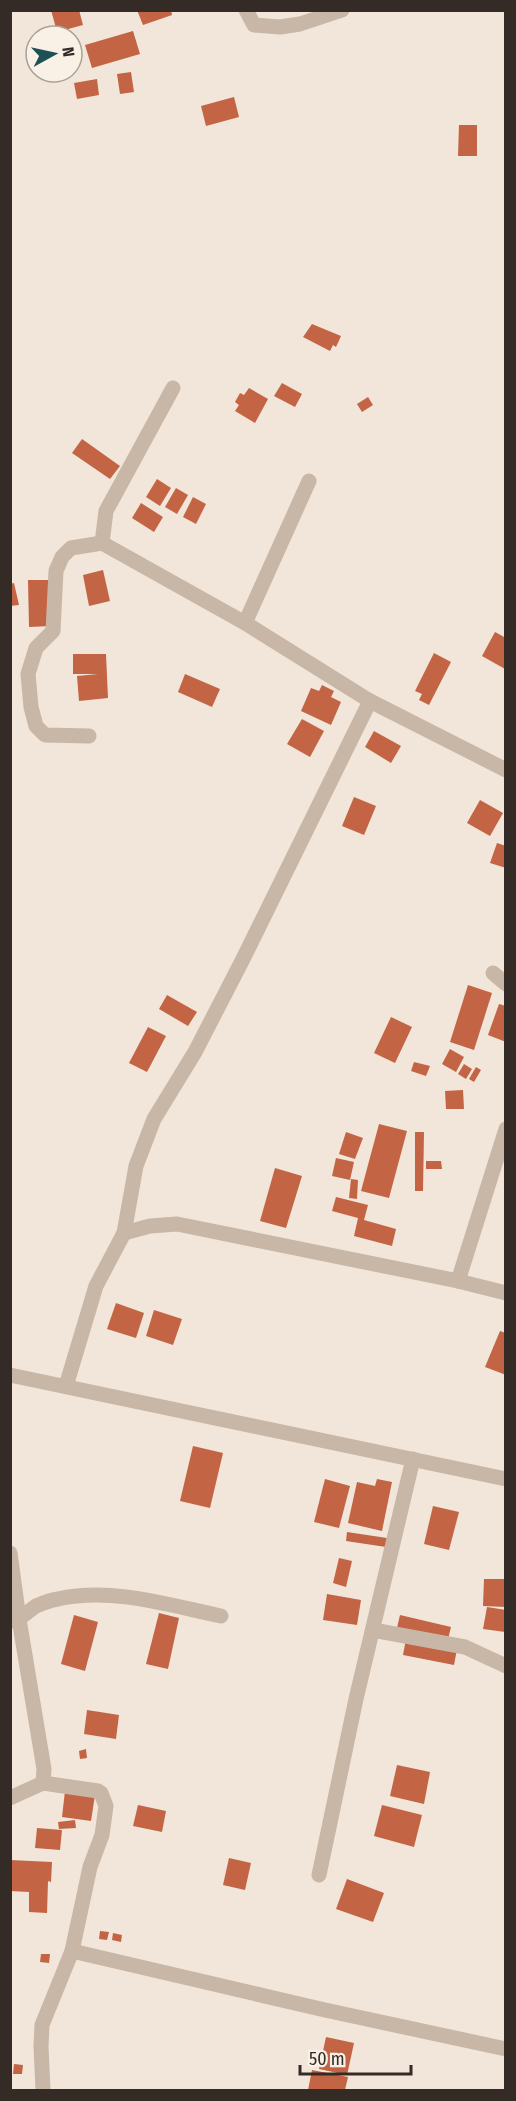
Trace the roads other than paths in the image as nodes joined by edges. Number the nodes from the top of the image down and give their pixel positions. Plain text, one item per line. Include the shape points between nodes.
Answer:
1 (246, 10) edge
2 (342, 10) edge
3 (173, 388) dead end
4 (309, 481) dead end
5 (102, 543) junction
6 (245, 623) junction
7 (370, 701) junction
8 (89, 736) dead end
9 (506, 770) edge
10 (493, 973) dead end
11 (506, 984) edge
12 (506, 1129) edge
13 (124, 1233) junction
14 (458, 1281) junction
15 (506, 1293) edge
16 (10, 1375) edge
17 (66, 1386) junction
18 (413, 1459) junction
19 (506, 1479) edge
20 (10, 1552) edge
21 (221, 1616) dead end
22 (15, 1620) edge
23 (372, 1630) junction
24 (506, 1666) edge
25 (43, 1783) junction
26 (10, 1798) edge
27 (319, 1875) dead end
28 (72, 1951) junction
29 (506, 2049) edge
30 (43, 2091) edge

1 - 2 street via 254,25 280,27
3 - 5 street via 106,511
4 - 6 street
5 - 6 street
5 - 8 street via 70,548 62,557 56,571 53,631 36,648 28,674 36,726 45,735
6 - 7 street
7 - 9 street
7 - 13 street via 195,1052 154,1119 136,1166
10 - 11 street
12 - 14 street
13 - 14 street via 177,1224
13 - 17 street via 96,1286
14 - 15 street
16 - 17 street
17 - 18 street
18 - 19 street
18 - 23 street
20 - 22 street
21 - 22 street via 103,1594 57,1599
22 - 25 street via 44,1769
23 - 24 street via 465,1647
23 - 27 street
25 - 26 street
25 - 28 street via 98,1791 105,1802 102,1835 90,1868
28 - 29 street
28 - 30 street via 42,2025

